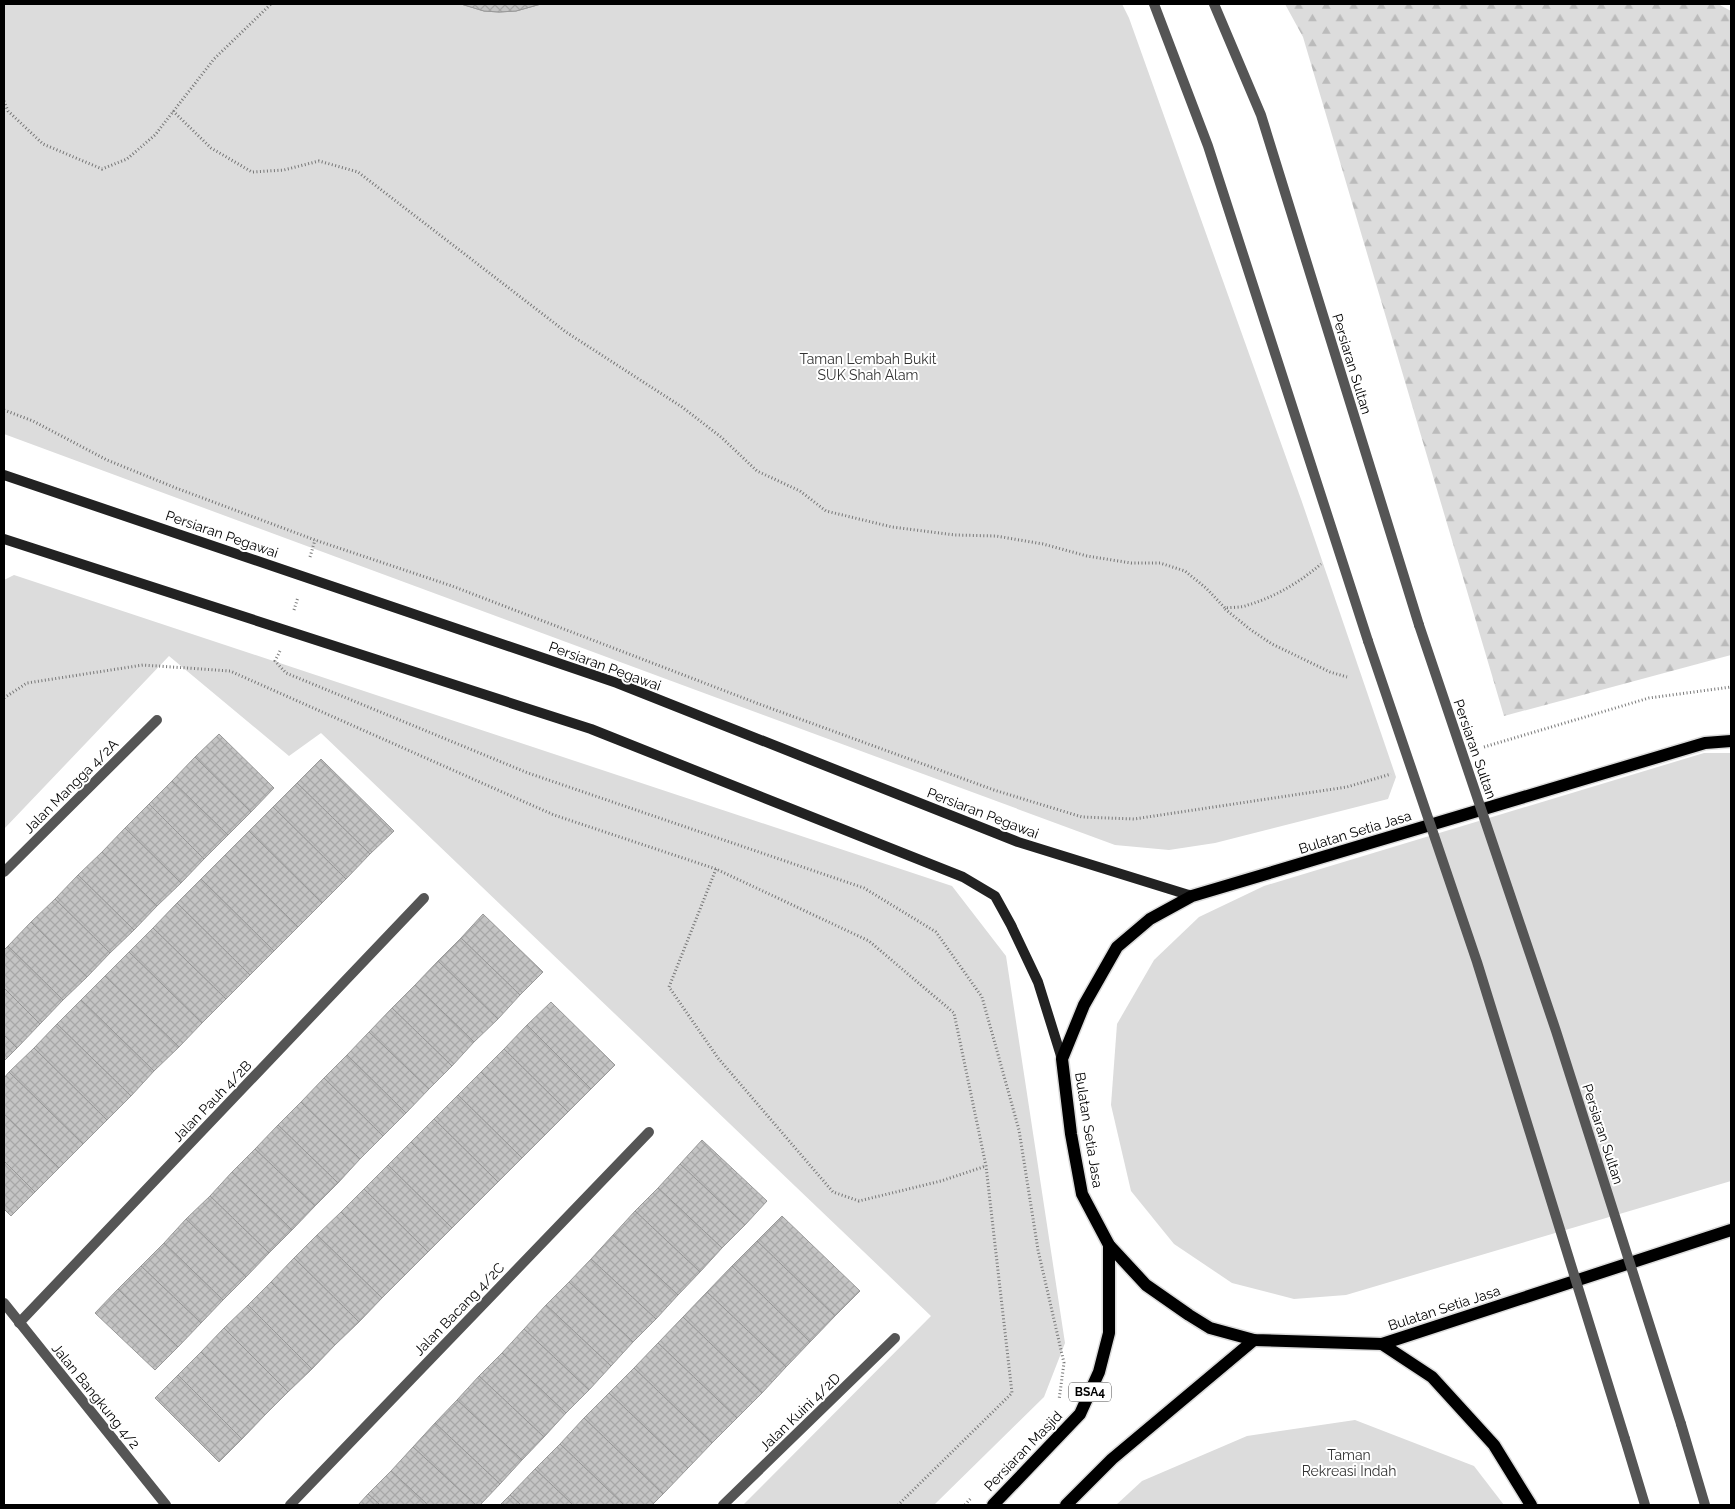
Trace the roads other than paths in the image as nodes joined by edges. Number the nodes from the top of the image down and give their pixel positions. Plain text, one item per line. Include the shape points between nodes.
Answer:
1 (1154, 4) edge
2 (1214, 4) edge
3 (4, 475) edge
4 (4, 539) edge
5 (157, 720) dead end
6 (1731, 741) edge
7 (4, 872) edge
8 (1192, 896) junction
9 (424, 898) dead end
10 (1062, 1059) junction
11 (648, 1132) dead end
12 (1731, 1230) edge
13 (1109, 1246) junction
14 (4, 1303) edge
15 (19, 1323) junction
16 (895, 1338) dead end
17 (1254, 1340) junction
18 (1382, 1344) junction
19 (166, 1505) edge
20 (290, 1505) edge
21 (723, 1505) edge
22 (993, 1505) edge
23 (1066, 1505) edge
24 (1531, 1505) edge
25 (1645, 1505) edge
26 (1705, 1505) edge

1 - 25 street, bridge via 1208,146 1368,641 1477,962
2 - 26 street, Persiaran Sultan, bridge via 1261,115 1419,626 1556,1031
3 - 8 main road, Persiaran Pegawai via 617,683 1018,842
4 - 10 main road via 591,729 963,876 995,896 1011,925 1038,982
5 - 7 street, Jalan Mangga 4/2A
6 - 8 main road, Bulatan Setia Jasa via 1705,743
8 - 10 main road, Bulatan Setia Jasa via 1150,920 1117,946 1084,1005
9 - 15 street, Jalan Pauh 4/2B
10 - 13 main road, Bulatan Setia Jasa via 1082,1194
11 - 20 street, Jalan Bacang 4/2C
12 - 18 main road, Bulatan Setia Jasa
13 - 17 main road, Bulatan Setia Jasa via 1146,1285 1189,1315 1210,1328
13 - 22 main road, Persiaran Masjid / BSA4 via 1109,1333 1099,1372 1080,1414
14 - 15 street, Jalan Bangkung 4/2
15 - 19 street, Jalan Bangkung 4/2
16 - 21 street, Jalan Kuini 4/2D
17 - 18 main road, Bulatan Setia Jasa
17 - 23 main road via 1112,1459
18 - 24 main road via 1432,1377 1494,1445

